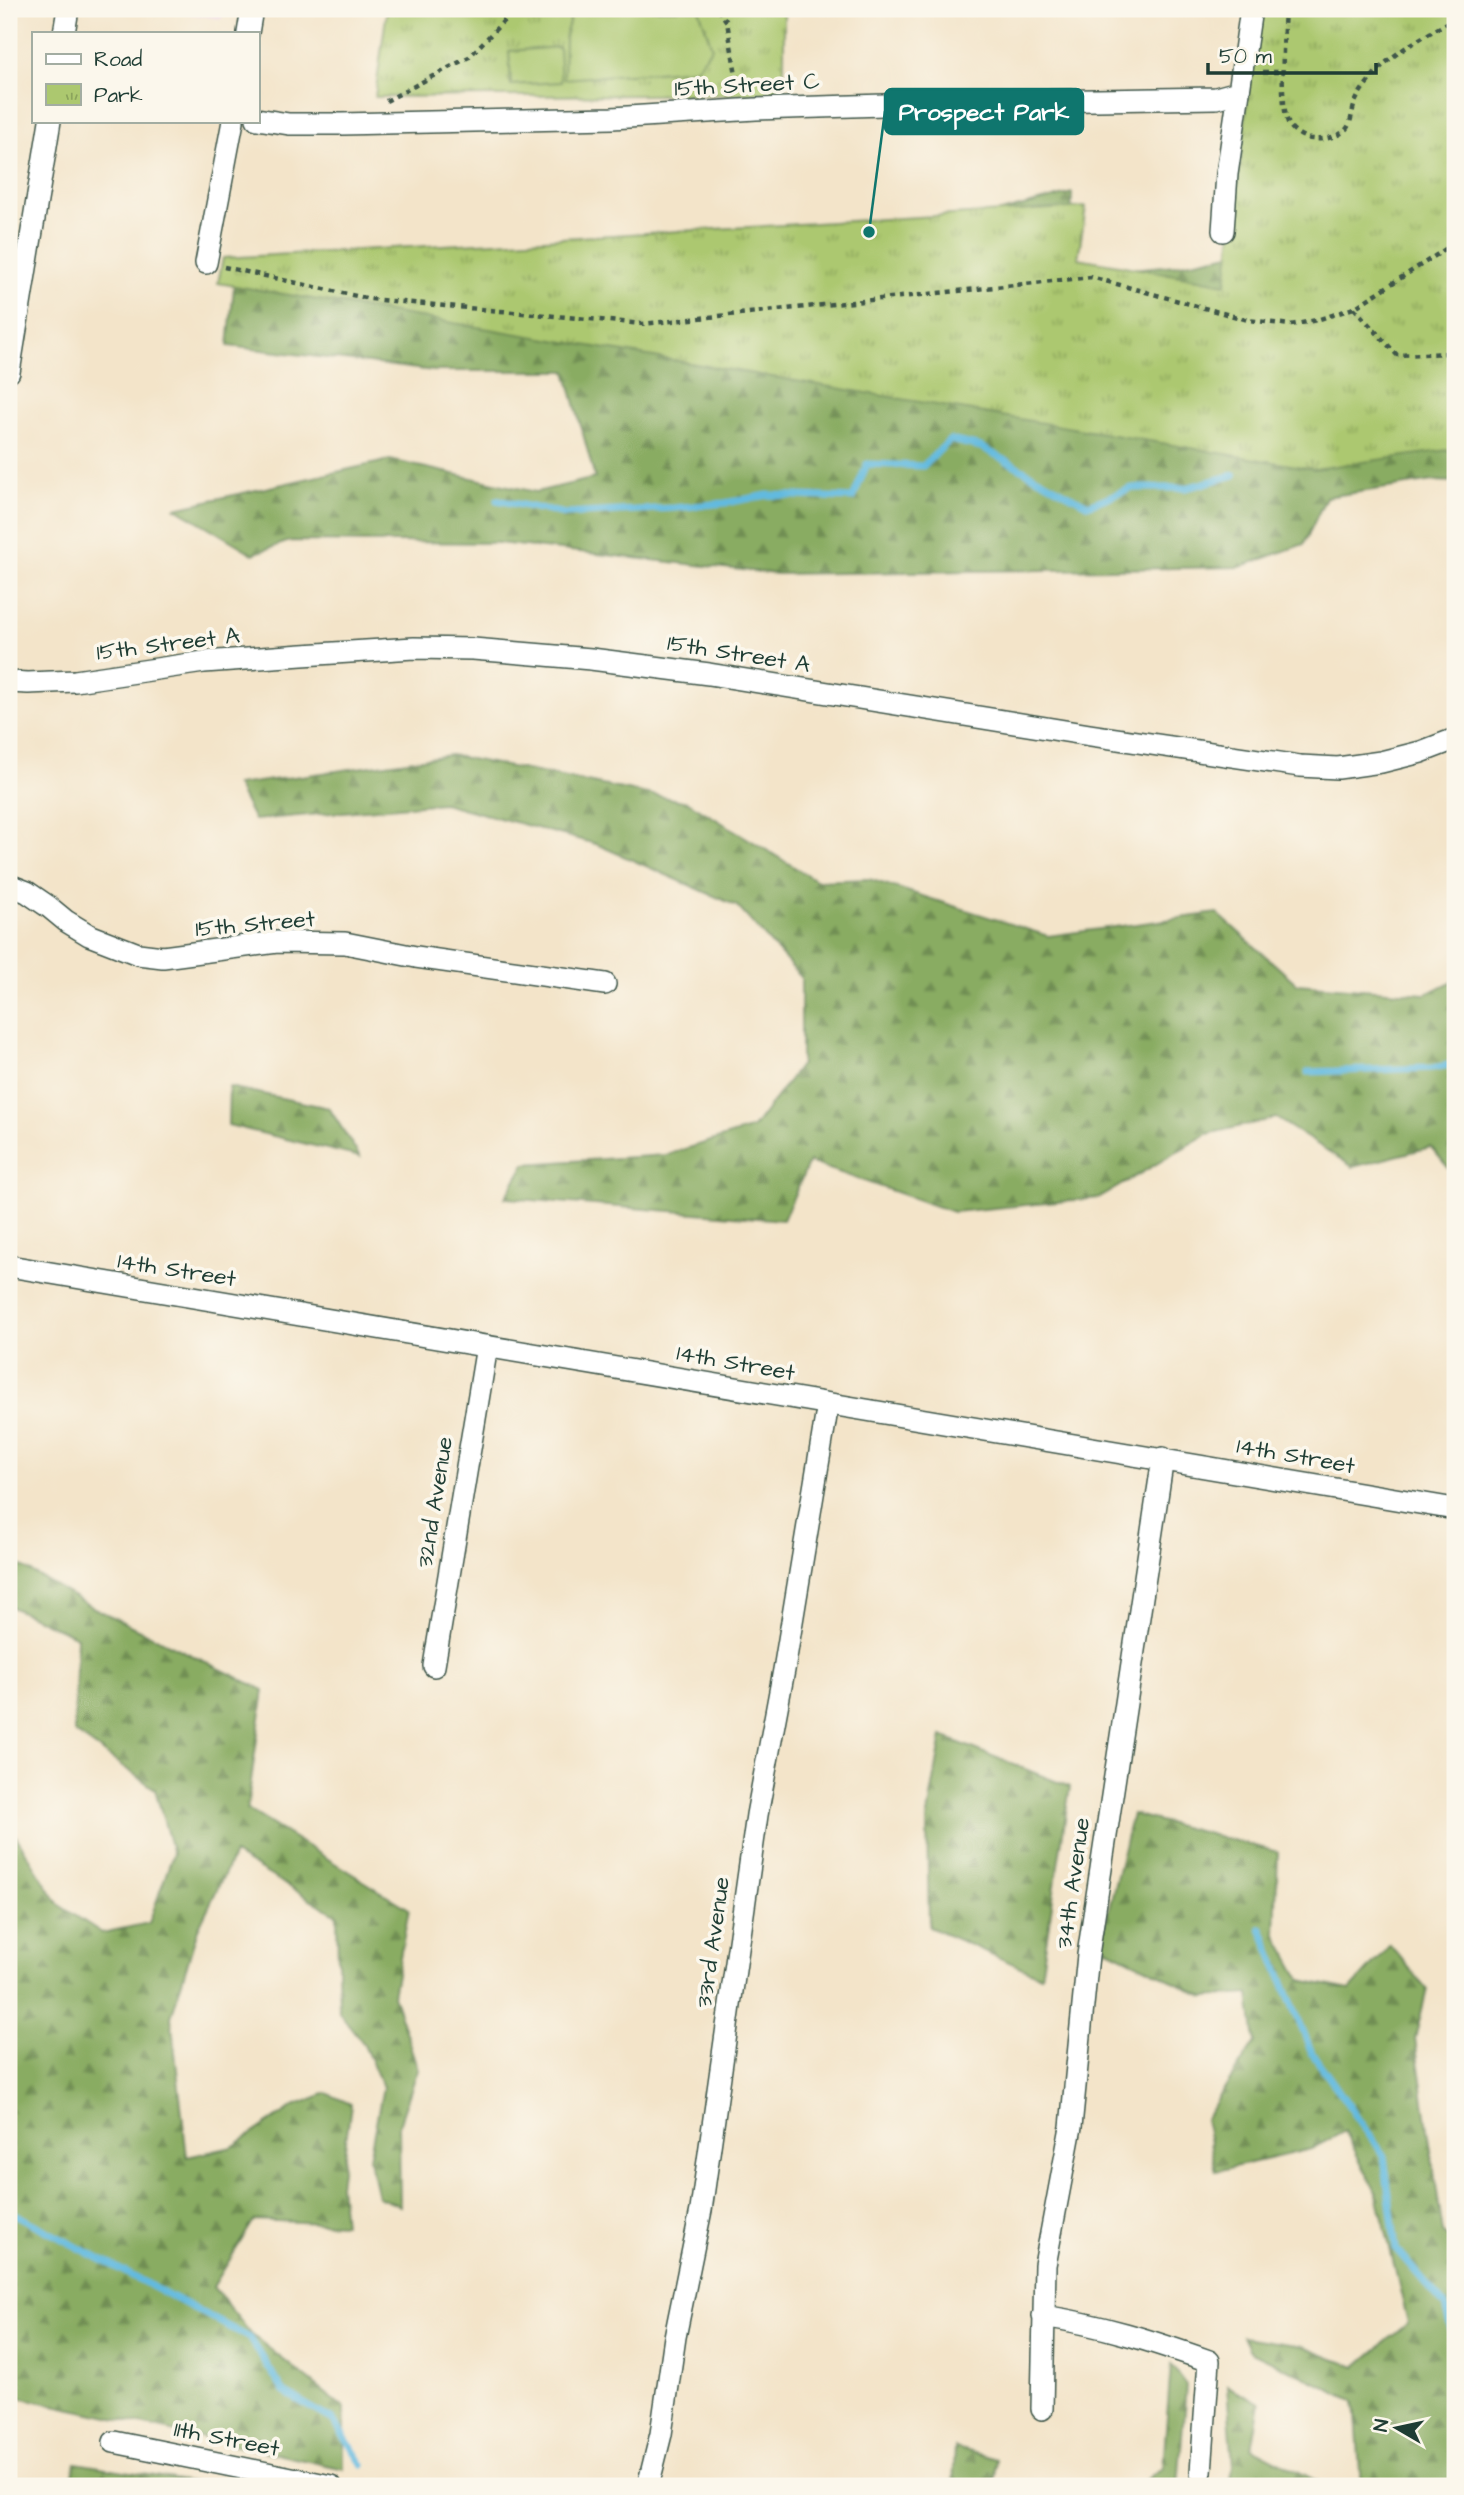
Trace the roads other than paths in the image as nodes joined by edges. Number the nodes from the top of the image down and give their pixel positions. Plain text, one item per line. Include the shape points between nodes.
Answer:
1 (68, 9) edge
2 (252, 9) edge
3 (1251, 9) edge
4 (64, 32) edge
5 (248, 32) edge
6 (1238, 92) junction
7 (259, 119) edge
8 (50, 122) edge
9 (233, 122) edge
10 (1223, 232) dead end
11 (206, 263) road end
12 (9, 372) edge
13 (9, 681) edge
14 (1455, 739) edge
15 (9, 885) edge
16 (605, 984) dead end
17 (9, 1266) edge
18 (487, 1346) junction
19 (828, 1404) junction
20 (1163, 1458) junction
21 (1455, 1509) edge
22 (434, 1665) dead end
23 (1043, 2316) junction
24 (1042, 2409) dead end
25 (114, 2442) dead end
26 (1201, 2472) dead end
27 (331, 2486) edge
28 (648, 2486) edge

1 - 4 street
2 - 5 street
3 - 6 street
6 - 7 street, 15th Street C via 1216,98 980,102 612,118 356,124
6 - 10 street
8 - 12 street
9 - 11 street
13 - 14 street, 15th Street A via 75,681 204,662 302,655 473,649 709,674 1300,766 1338,768 1381,762
15 - 16 street, 15th Street via 27,891 89,935 138,954 163,957 277,942 345,943
17 - 18 street, 14th Street
18 - 19 street, 14th Street
18 - 22 street, 32nd Avenue
19 - 20 street, 14th Street
19 - 28 street, 33rd Avenue via 757,1815 701,2210
20 - 21 street, 14th Street
20 - 23 street, 34th Avenue via 1088,1955 1071,2127 1045,2264
23 - 24 street, 34th Avenue
23 - 26 street via 1141,2337 1209,2361
25 - 27 street, 11th Street

